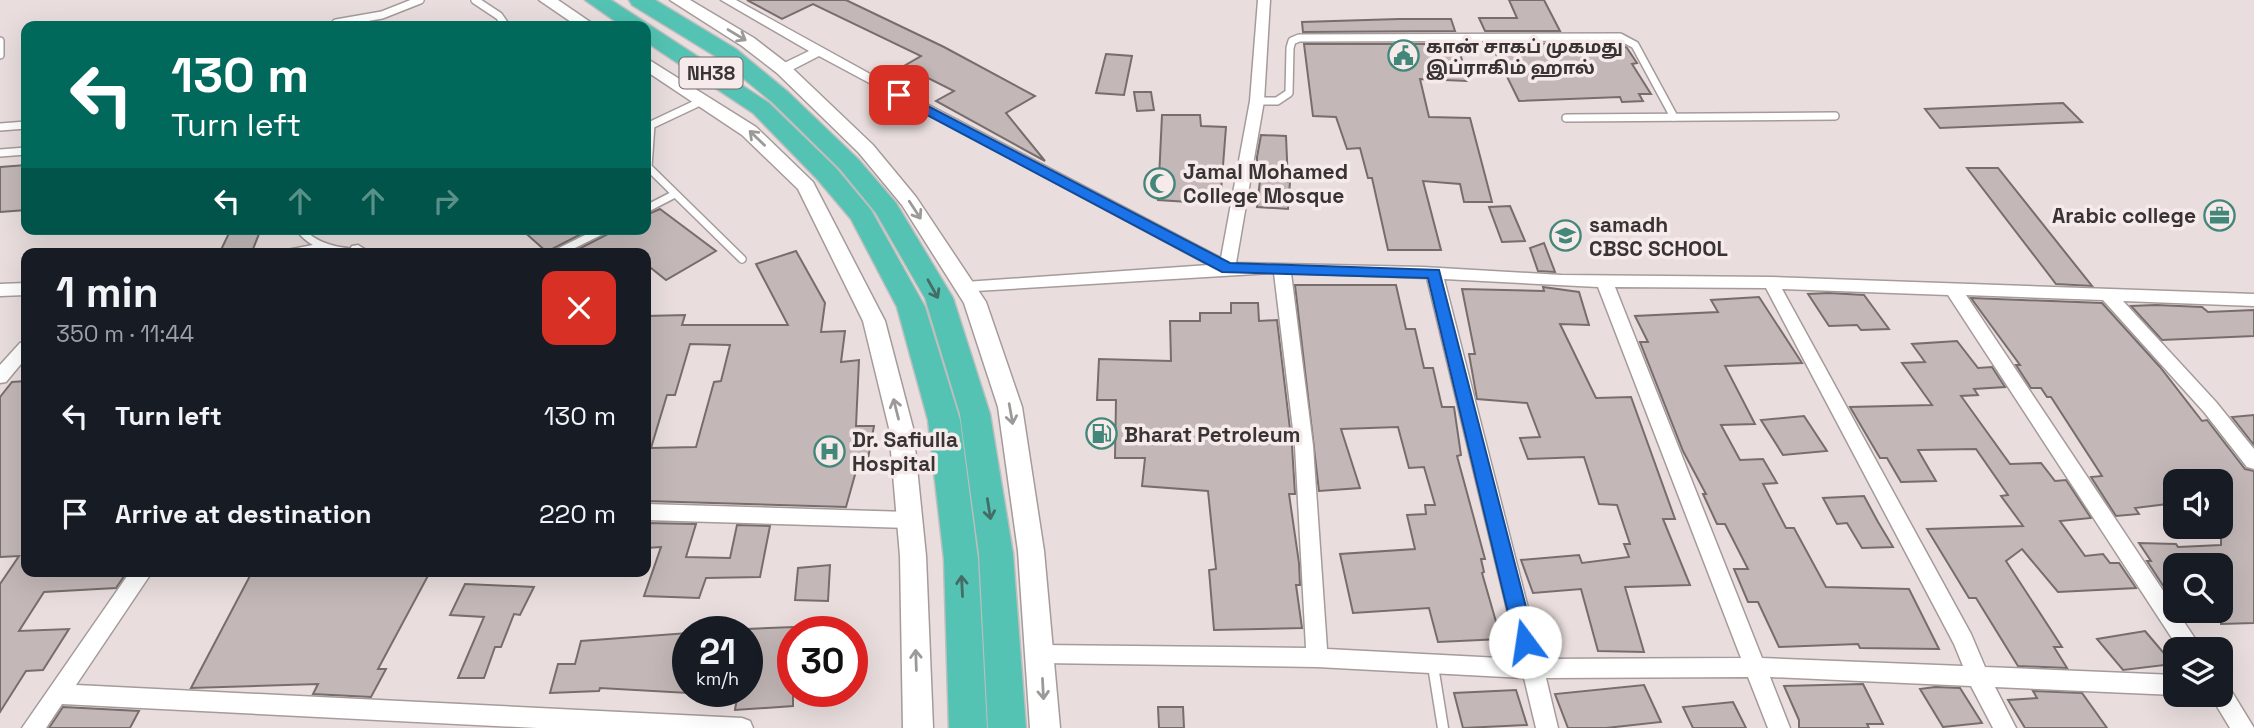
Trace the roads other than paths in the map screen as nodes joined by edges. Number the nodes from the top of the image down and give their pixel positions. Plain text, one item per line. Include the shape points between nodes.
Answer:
1 (420, 0) edge
2 (475, 0) edge
3 (547, 0) edge
4 (596, 0) edge
5 (640, 0) edge
6 (678, 0) edge
7 (727, 0) edge
8 (1264, 0) edge
9 (348, 21) edge
10 (502, 21) edge
11 (580, 21) edge
12 (629, 21) edge
13 (651, 35) edge
14 (0, 41) edge
15 (819, 51) junction
16 (0, 55) edge
17 (651, 66) edge
18 (783, 69) junction
19 (705, 100) junction
20 (1256, 101) junction
21 (1835, 116) dead end
22 (1674, 117) junction
23 (1566, 118) dead end
24 (651, 124) edge
25 (21, 125) edge
26 (0, 127) edge
27 (21, 151) edge
28 (0, 153) edge
29 (651, 170) edge
30 (839, 170) junction
31 (675, 194) junction
32 (651, 206) edge
33 (874, 212) junction
34 (304, 235) edge
35 (593, 235) edge
36 (322, 247) junction
37 (317, 248) edge
38 (329, 248) edge
39 (567, 248) edge
40 (742, 259) dead end
41 (1227, 268) junction
42 (1282, 268) junction
43 (1434, 273) junction
44 (1604, 281) junction
45 (1771, 283) junction
46 (965, 288) junction
47 (21, 289) edge
48 (1953, 289) junction
49 (0, 290) edge
50 (2108, 295) junction
51 (2254, 300) edge
52 (21, 353) edge
53 (0, 377) edge
54 (2254, 462) edge
55 (651, 512) edge
56 (908, 520) junction
57 (139, 577) edge
58 (2183, 637) edge
59 (1041, 654) junction
60 (1317, 658) junction
61 (1433, 666) junction
62 (1756, 667) junction
63 (1531, 669) junction
64 (1978, 677) junction
65 (2163, 685) edge
66 (58, 694) junction
67 (2229, 707) edge
68 (434, 720) edge
69 (33, 728) edge
70 (742, 728) edge
71 (918, 728) edge
72 (968, 728) edge
73 (1007, 728) edge
74 (1045, 728) edge
75 (1443, 728) edge
76 (1547, 728) edge
77 (1779, 728) edge
78 (2004, 728) edge
79 (2243, 728) edge

1 - 9 lane via 382,15
2 - 10 lane
3 - 11 street
4 - 12 highway
5 - 30 highway, NH38 via 728,54 780,97
6 -> 18 street
7 - 15 street
8 - 20 street
13 - 30 highway, NH38 via 761,108
14 - 16 lane
15 - 18 street
15 - 41 street
17 - 19 street
18 - 30 street
19 - 24 lane
30 -> 19 street via 749,131
20 - 22 lane via 1277,101 1289,93 1290,48 1299,38 1620,37 1635,45
20 - 41 street
21 - 22 lane
22 - 23 lane
25 - 26 lane
27 - 28 lane
29 - 31 lane
30 - 33 highway, NH38
30 -> 46 street via 909,201
56 -> 30 street via 901,428
31 - 32 lane
31 - 40 lane
72 -> 33 highway, NH38 via 961,559 944,420 911,307
33 -> 73 highway, NH38 via 939,298 975,414 996,554
34 - 36 lane
35 - 39 lane
36 - 37 lane
36 - 38 lane
41 - 42 street
41 - 46 street
42 - 43 street
42 - 60 street via 1304,446
43 - 44 street
43 - 63 street
44 - 45 street
44 - 62 street
45 - 48 street
45 - 64 street
46 -> 59 street via 975,302 1010,407
47 - 49 street
48 - 50 street
48 - 58 street
50 - 51 street
50 - 54 street
52 - 53 street
55 - 56 street
71 -> 56 street
57 - 66 street
59 - 60 street
59 -> 74 street
60 - 61 street
61 - 63 street
61 - 75 lane
62 - 63 street
62 - 64 street
62 - 77 street
63 - 76 street
64 - 65 street
64 - 78 street
66 - 68 street
66 - 69 street
67 - 79 street
68 - 70 street

